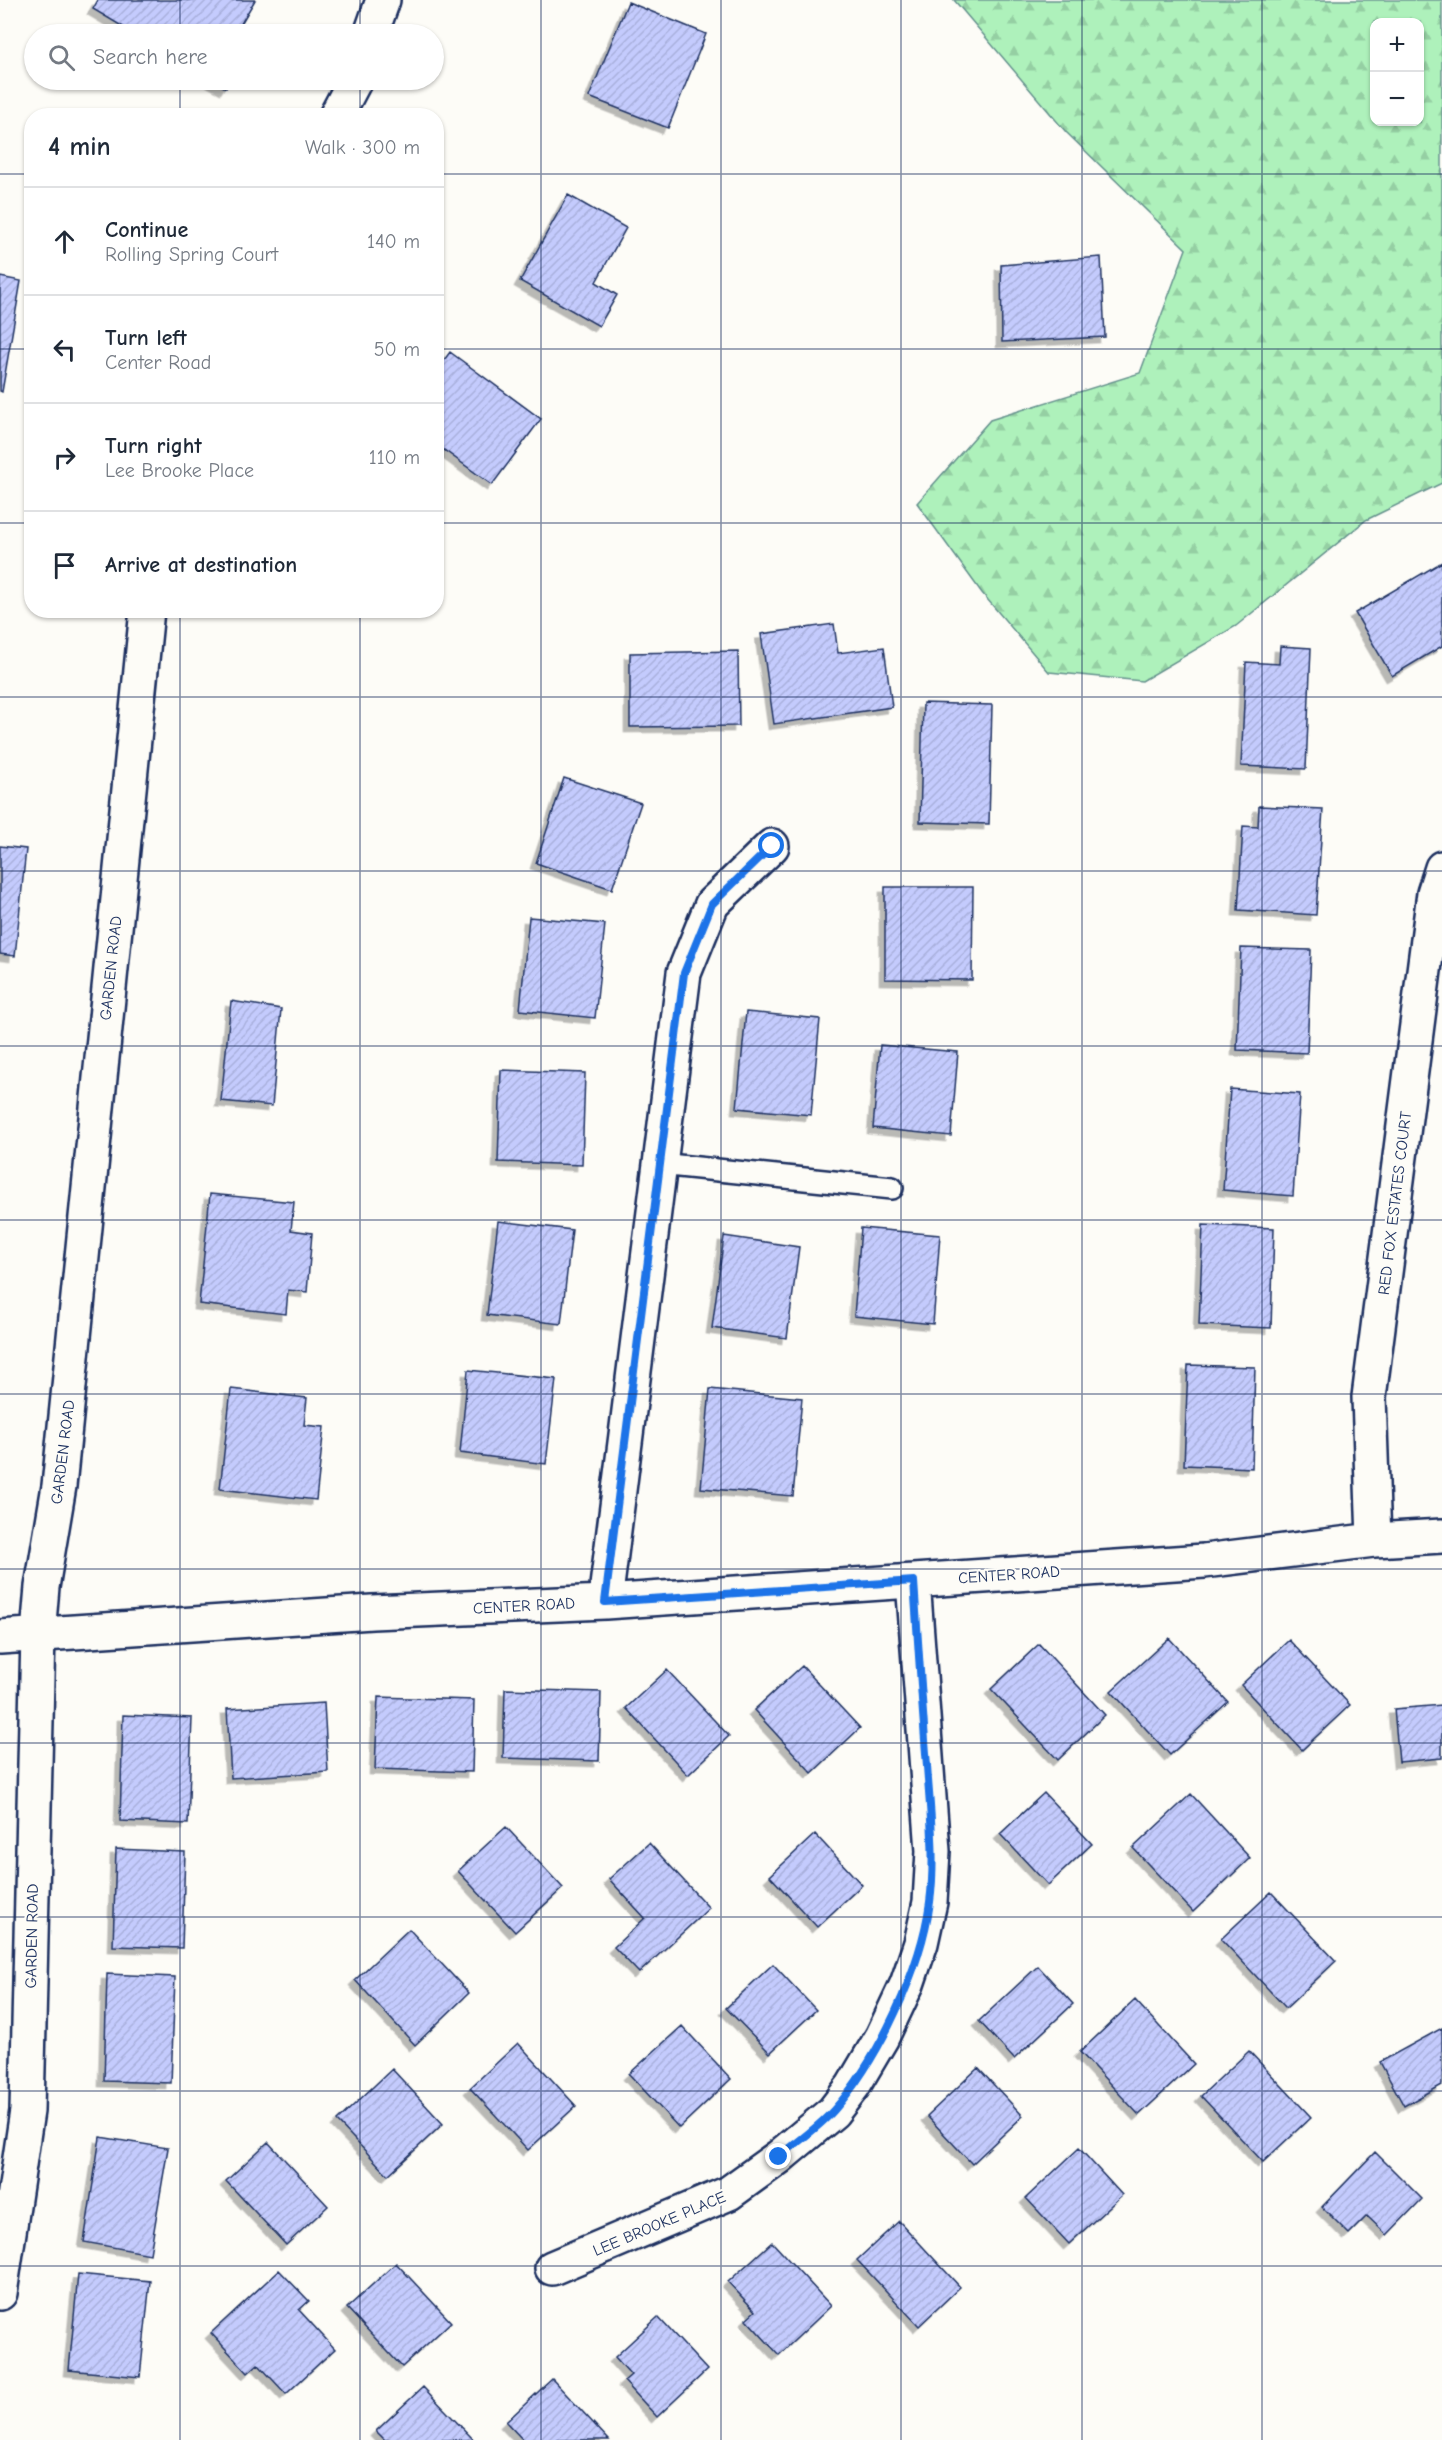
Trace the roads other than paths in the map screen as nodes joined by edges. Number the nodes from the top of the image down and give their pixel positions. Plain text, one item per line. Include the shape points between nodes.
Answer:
1 (383, 0) edge
2 (375, 24) edge
3 (350, 90) edge
4 (340, 108) edge
5 (146, 618) edge
6 (772, 846) dead end
7 (1442, 868) edge
8 (659, 1164) junction
9 (892, 1188) dead end
10 (1442, 1536) edge
11 (1374, 1540) junction
12 (914, 1581) junction
13 (605, 1602) junction
14 (38, 1634) junction
15 (0, 1637) edge
16 (552, 2268) dead end
17 (1, 2283) edge

1 - 2 street
3 - 4 street
5 - 14 street, GARDEN ROAD via 59,1486
6 - 8 street via 712,904 684,973
7 - 11 street, RED FOX ESTATES COURT via 1434,893 1369,1397
8 - 9 lane
8 - 13 street
10 - 11 street, CENTER ROAD
11 - 12 street, CENTER ROAD via 1204,1561
12 - 13 street, CENTER ROAD
12 - 16 street, LEE BROOKE PLACE via 933,1851 930,1902 907,1984 882,2037 833,2112 729,2193
13 - 14 street, CENTER ROAD via 372,1612
14 - 15 street, CENTER ROAD
14 - 17 street, GARDEN ROAD via 27,2111

